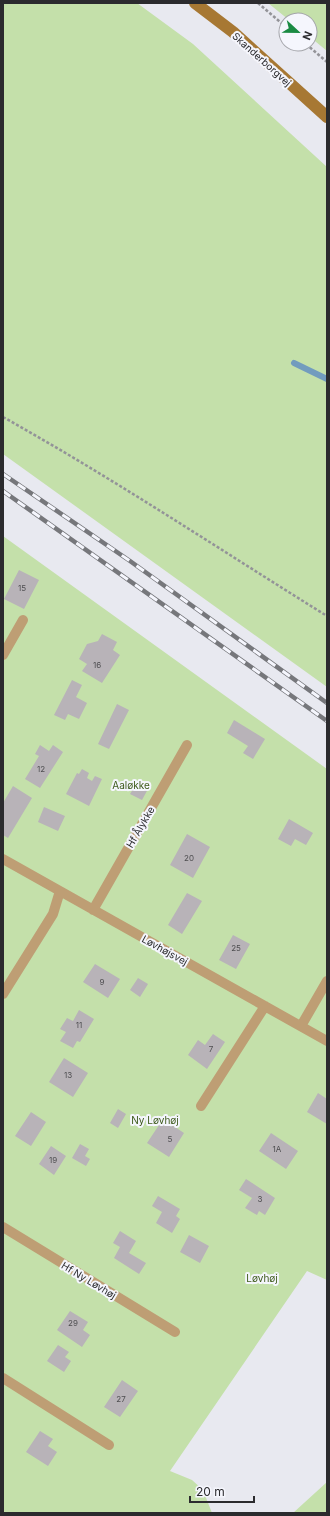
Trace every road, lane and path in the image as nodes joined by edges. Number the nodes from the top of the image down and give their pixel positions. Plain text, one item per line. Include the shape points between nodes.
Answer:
1 (195, 3) edge
2 (258, 3) edge
3 (278, 20) edge
4 (315, 52) edge
5 (327, 62) edge
6 (327, 117) edge
7 (3, 417) edge
8 (327, 616) edge
9 (23, 620) dead end
10 (3, 655) edge
11 (187, 745) dead end
12 (3, 859) edge
13 (60, 892) junction
14 (93, 910) junction
15 (327, 981) edge
16 (3, 994) edge
17 (265, 1006) junction
18 (301, 1026) junction
19 (327, 1041) edge
20 (201, 1106) dead end
21 (3, 1227) edge
22 (175, 1332) dead end
23 (3, 1378) edge
24 (109, 1444) dead end

1 - 6 main road, Skanderborgvej via 233,32
2 - 3 path
4 - 5 path
7 - 8 path via 80,460
9 - 10 lane
11 - 14 lane, Hf Ålykke
12 - 13 lane, Løvhøjsvej
13 - 14 lane, Løvhøjsvej
13 - 16 lane via 53,914
14 - 17 lane, Løvhøjsvej
15 - 18 lane
17 - 18 lane, Løvhøjsvej
17 - 20 lane
18 - 19 lane, Løvhøjsvej
21 - 22 lane, Hf Ny Løvhøj
23 - 24 lane

